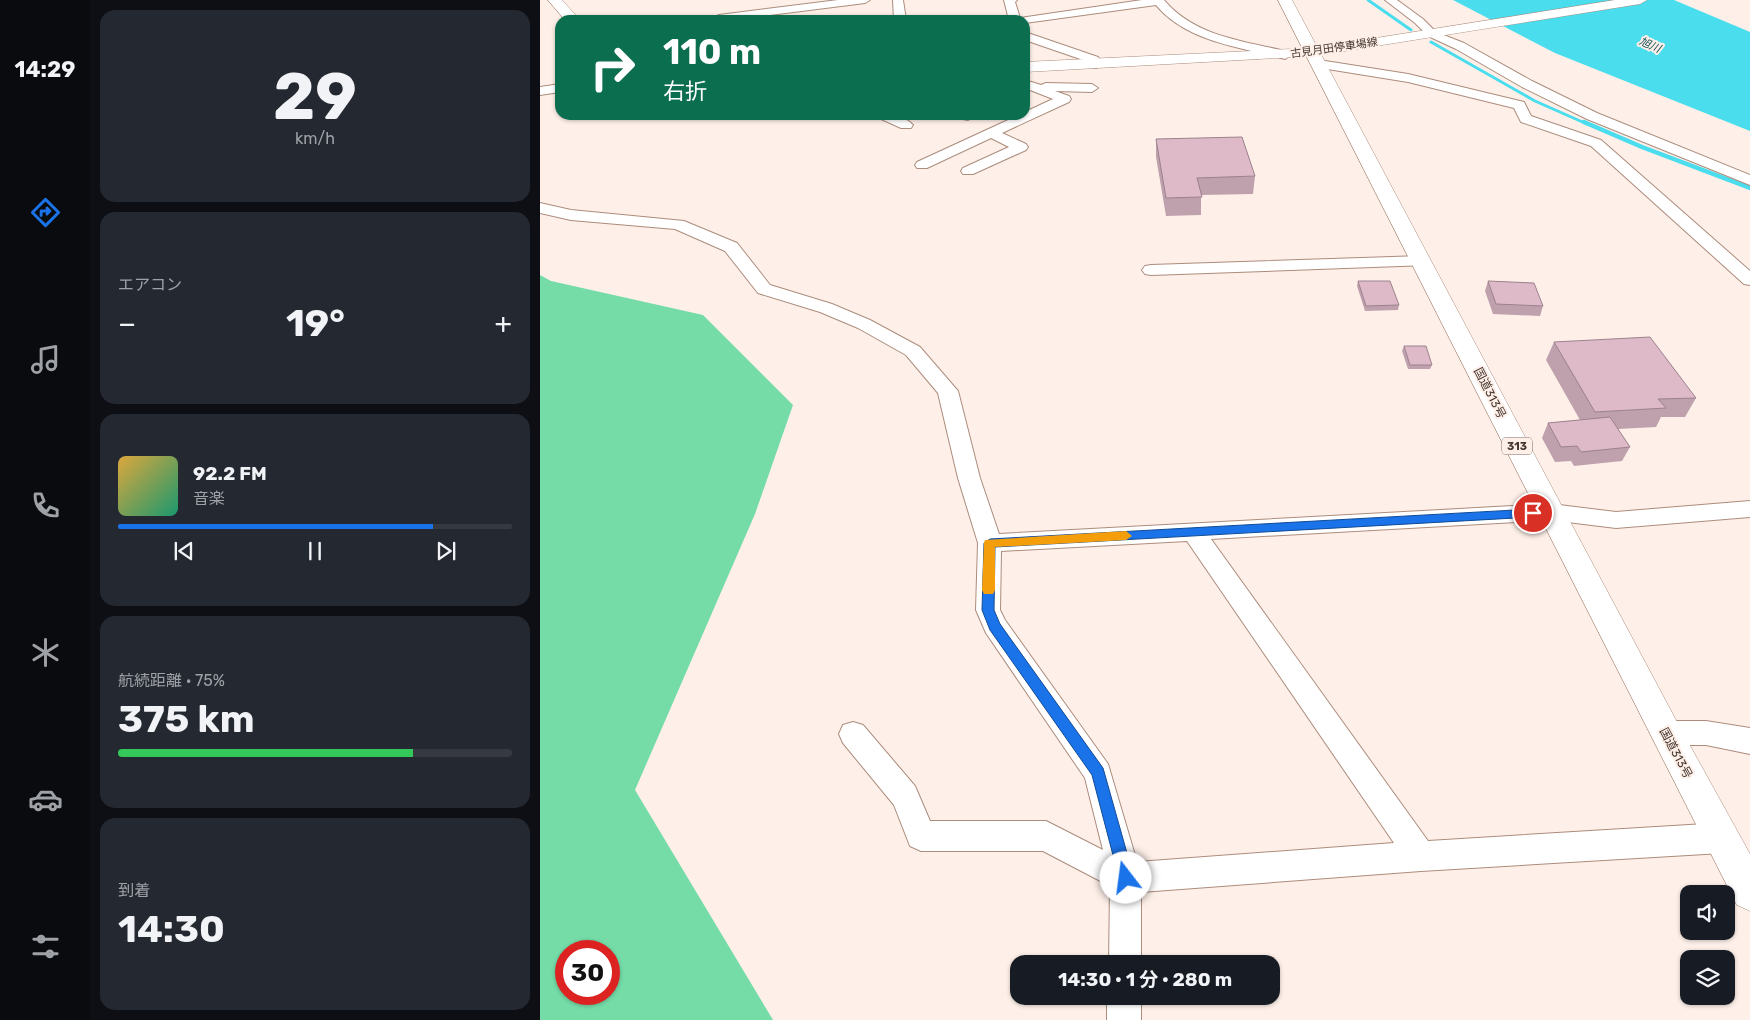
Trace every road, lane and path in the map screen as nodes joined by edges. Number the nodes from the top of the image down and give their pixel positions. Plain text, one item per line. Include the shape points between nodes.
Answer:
1 (555, 0) edge
2 (864, 0) edge
3 (898, 0) edge
4 (1012, 0) edge
5 (1068, 0) edge
6 (1158, 0) edge
7 (1285, 0) edge
8 (1390, 0) edge
9 (1640, 0) edge
10 (781, 5) edge
11 (1078, 12) junction
12 (568, 15) edge
13 (718, 15) edge
14 (900, 15) edge
15 (1014, 15) edge
16 (1030, 19) edge
17 (1096, 23) dead end
18 (1043, 31) dead end
19 (1030, 34) edge
20 (1432, 34) junction
21 (1211, 36) junction
22 (1030, 37) edge
23 (1285, 55) junction
24 (1227, 58) junction
25 (1316, 58) junction
26 (1096, 64) junction
27 (1030, 67) edge
28 (1030, 87) edge
29 (1030, 88) edge
30 (1092, 88) dead end
31 (555, 89) edge
32 (540, 91) edge
33 (1030, 115) edge
34 (895, 120) edge
35 (1019, 120) edge
36 (906, 125) dead end
37 (991, 133) junction
38 (1624, 150) dead end
39 (1609, 153) junction
40 (922, 165) dead end
41 (968, 171) dead end
42 (1750, 180) edge
43 (540, 208) edge
44 (1422, 261) junction
45 (1151, 270) dead end
46 (1750, 280) edge
47 (1750, 509) edge
48 (1551, 512) junction
49 (1193, 532) junction
50 (990, 543) junction
51 (1665, 733) junction
52 (853, 734) dead end
53 (1750, 741) edge
54 (1722, 838) junction
55 (1421, 856) junction
56 (1126, 878) junction
57 (1750, 892) edge
58 (1125, 955) edge
59 (1124, 1005) edge
60 (1124, 1020) edge

1 - 12 main road
2 - 10 street
3 - 14 street
4 - 15 street via 1009,0
5 - 11 street
6 - 11 street
6 - 21 street via 1167,14
7 - 25 main road, 国道313号 / 313
8 - 20 street via 1419,20
9 - 20 main road, 古見月田停車場線
10 - 13 street
11 - 16 street
11 - 17 street
18 - 19 street
20 - 25 main road, 古見月田停車場線
20 - 42 street via 1592,116
21 - 23 street
21 - 24 street
22 - 26 street via 1094,60
23 - 24 main road, 古見月田停車場線
23 - 25 main road, 古見月田停車場線
24 - 26 main road, 古見月田停車場線
25 - 39 street via 1519,105 1526,120 1596,143
25 - 44 main road, 国道313号 / 313
26 - 27 main road, 古見月田停車場線
28 - 30 street
29 - 33 street via 1064,99
31 - 32 street
34 - 36 street
35 - 37 street
37 - 40 street
37 - 41 street via 1021,147
38 - 39 street
39 - 46 street
43 - 50 street via 571,215 678,224 731,248 764,289 826,308 913,351 948,391 968,478
44 - 45 street
44 - 48 main road, 国道313号 / 313
47 - 48 street via 1616,520
48 - 49 street
48 - 51 main road, 国道313号 / 313
49 - 50 street
49 - 55 street
50 - 56 street via 988,610 995,626 1098,773
51 - 53 street via 1706,732
51 - 54 main road, 国道313号 / 313
52 - 56 street via 905,796 922,836 1046,836
54 - 55 street
54 - 57 main road, 国道313号 / 313
55 - 56 street
56 - 58 street
59 - 60 street

